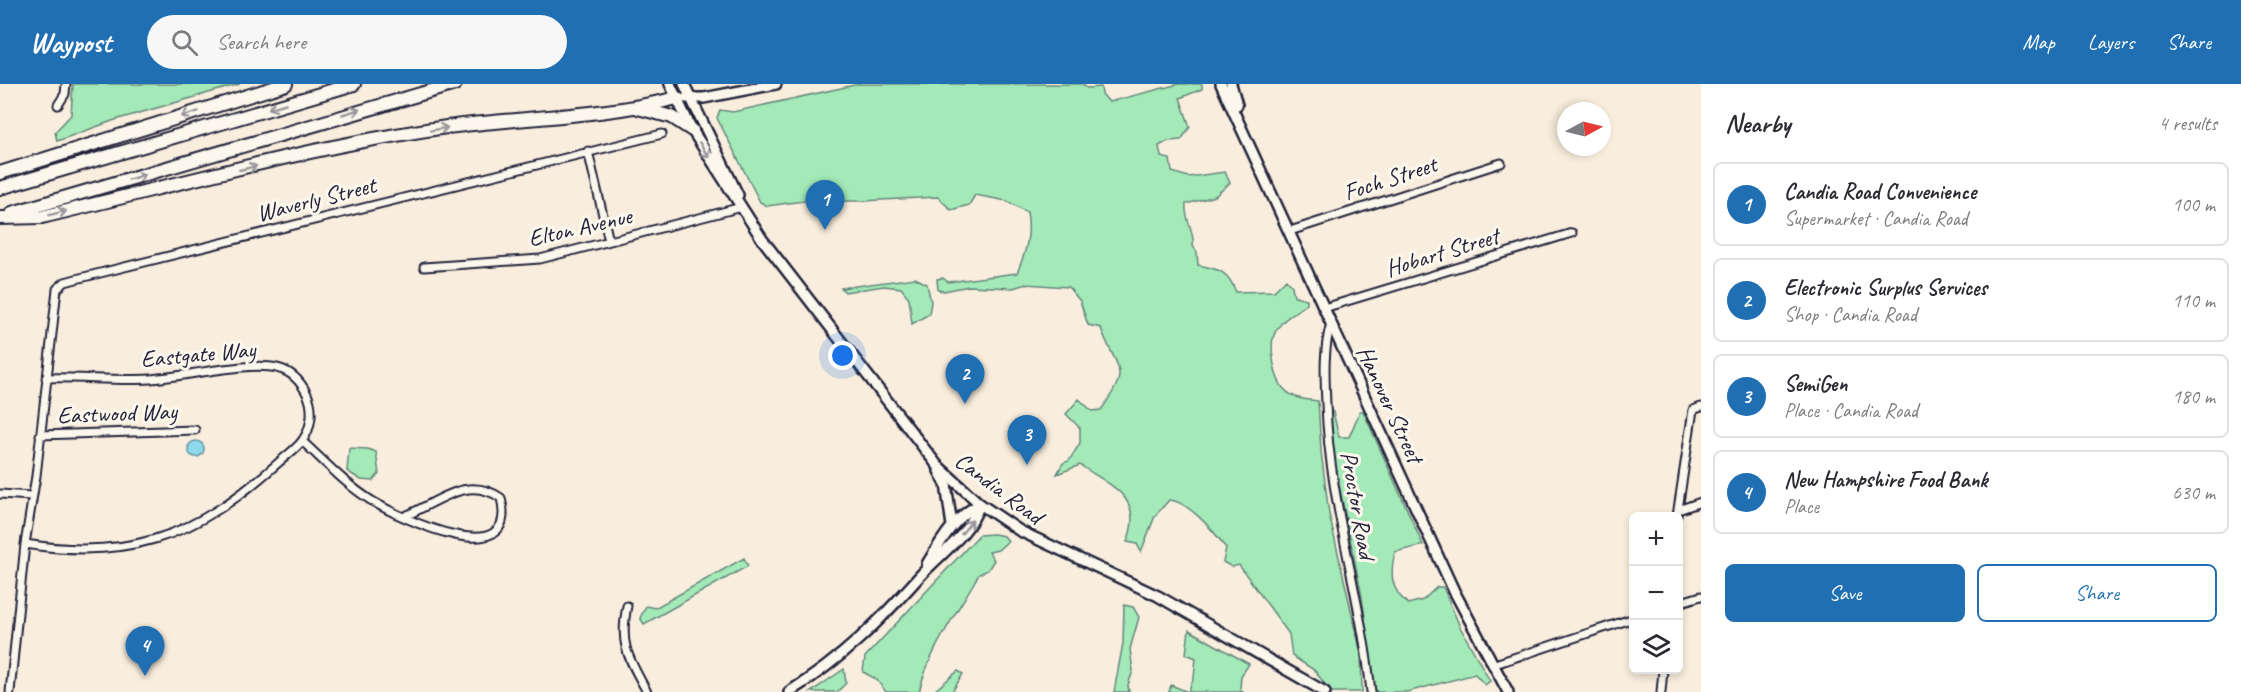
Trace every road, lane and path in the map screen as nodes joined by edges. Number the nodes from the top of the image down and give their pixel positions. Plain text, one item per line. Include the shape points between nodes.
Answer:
1 (66, 84) edge
2 (285, 84) edge
3 (354, 84) edge
4 (455, 84) edge
5 (670, 84) edge
6 (684, 84) edge
7 (776, 84) edge
8 (1221, 84) edge
9 (1231, 84) edge
10 (677, 98) junction
11 (691, 98) junction
12 (57, 105) dead end
13 (634, 107) junction
14 (1244, 128) junction
15 (692, 130) junction
16 (662, 134) dead end
17 (588, 151) junction
18 (1501, 163) dead end
19 (0, 173) edge
20 (0, 188) edge
21 (742, 207) junction
22 (0, 218) edge
23 (1290, 231) junction
24 (1572, 233) dead end
25 (609, 241) junction
26 (424, 267) dead end
27 (1324, 308) junction
28 (1331, 323) junction
29 (46, 378) junction
30 (1697, 408) edge
31 (195, 430) dead end
32 (40, 435) junction
33 (302, 441) junction
34 (937, 465) junction
35 (0, 494) edge
36 (32, 496) junction
37 (1701, 502) edge
38 (980, 504) junction
39 (1677, 512) edge
40 (1679, 512) edge
41 (405, 516) junction
42 (952, 526) junction
43 (25, 544) junction
44 (920, 577) junction
45 (1701, 596) edge
46 (1683, 601) edge
47 (627, 606) dead end
48 (1629, 620) edge
49 (1492, 665) junction
50 (1663, 674) edge
51 (10, 692) edge
52 (647, 692) edge
53 (789, 692) edge
54 (1325, 692) edge
55 (1371, 692) edge
56 (1508, 692) edge
57 (1661, 692) edge

1 - 12 street
2 -> 19 highway
3 -> 20 highway
22 -> 4 highway
5 - 10 main road, Candia Road
6 - 11 main road, Candia Road
7 - 11 main road
8 - 14 main road, Hanover Street
9 - 14 main road, Hanover Street
10 - 11 main road
10 - 13 highway
10 - 15 main road, Candia Road
11 - 21 main road, Candia Road
13 - 15 highway via 672,117
22 -> 13 highway via 42,217 328,149 447,127
14 - 23 main road, Hanover Street
15 -> 21 main road, Candia Road
16 - 17 street, Waverly Street
17 - 25 street
17 - 29 street, Waverly Street via 65,282 57,289
18 - 23 street, Foch Street
21 - 25 street, Elton Avenue
21 - 34 main road, Candia Road via 777,261
23 - 27 main road, Hanover Street
24 - 27 street, Hobart Street
25 - 26 street, Elton Avenue via 540,259
27 - 28 main road, Hanover Street
28 - 49 main road, Hanover Street
28 - 55 street, Proctor Road via 1326,340 1325,375 1330,458
29 - 32 street
29 - 33 street, Eastgate Way via 150,379 278,368 294,377 310,400 311,418
30 - 39 street
31 - 32 street, Eastwood Way
32 - 36 street
33 - 41 street via 357,491
33 - 43 street via 228,504 157,539 88,550
34 - 38 main road, Candia Road
34 - 42 main road via 946,484
35 - 36 street
36 - 43 street
37 - 40 street
38 - 42 main road
44 -> 38 main road via 970,525
38 - 54 main road, Candia Road via 1042,543 1158,596
41 - 41 street via 455,536 476,539 489,536 501,526 505,513 501,498 476,488 448,495
42 - 44 main road
43 - 51 street
44 - 53 main road via 870,632
45 - 46 street
47 - 52 street via 624,642
48 - 49 street
49 - 56 main road, Hanover Street
50 - 57 street

